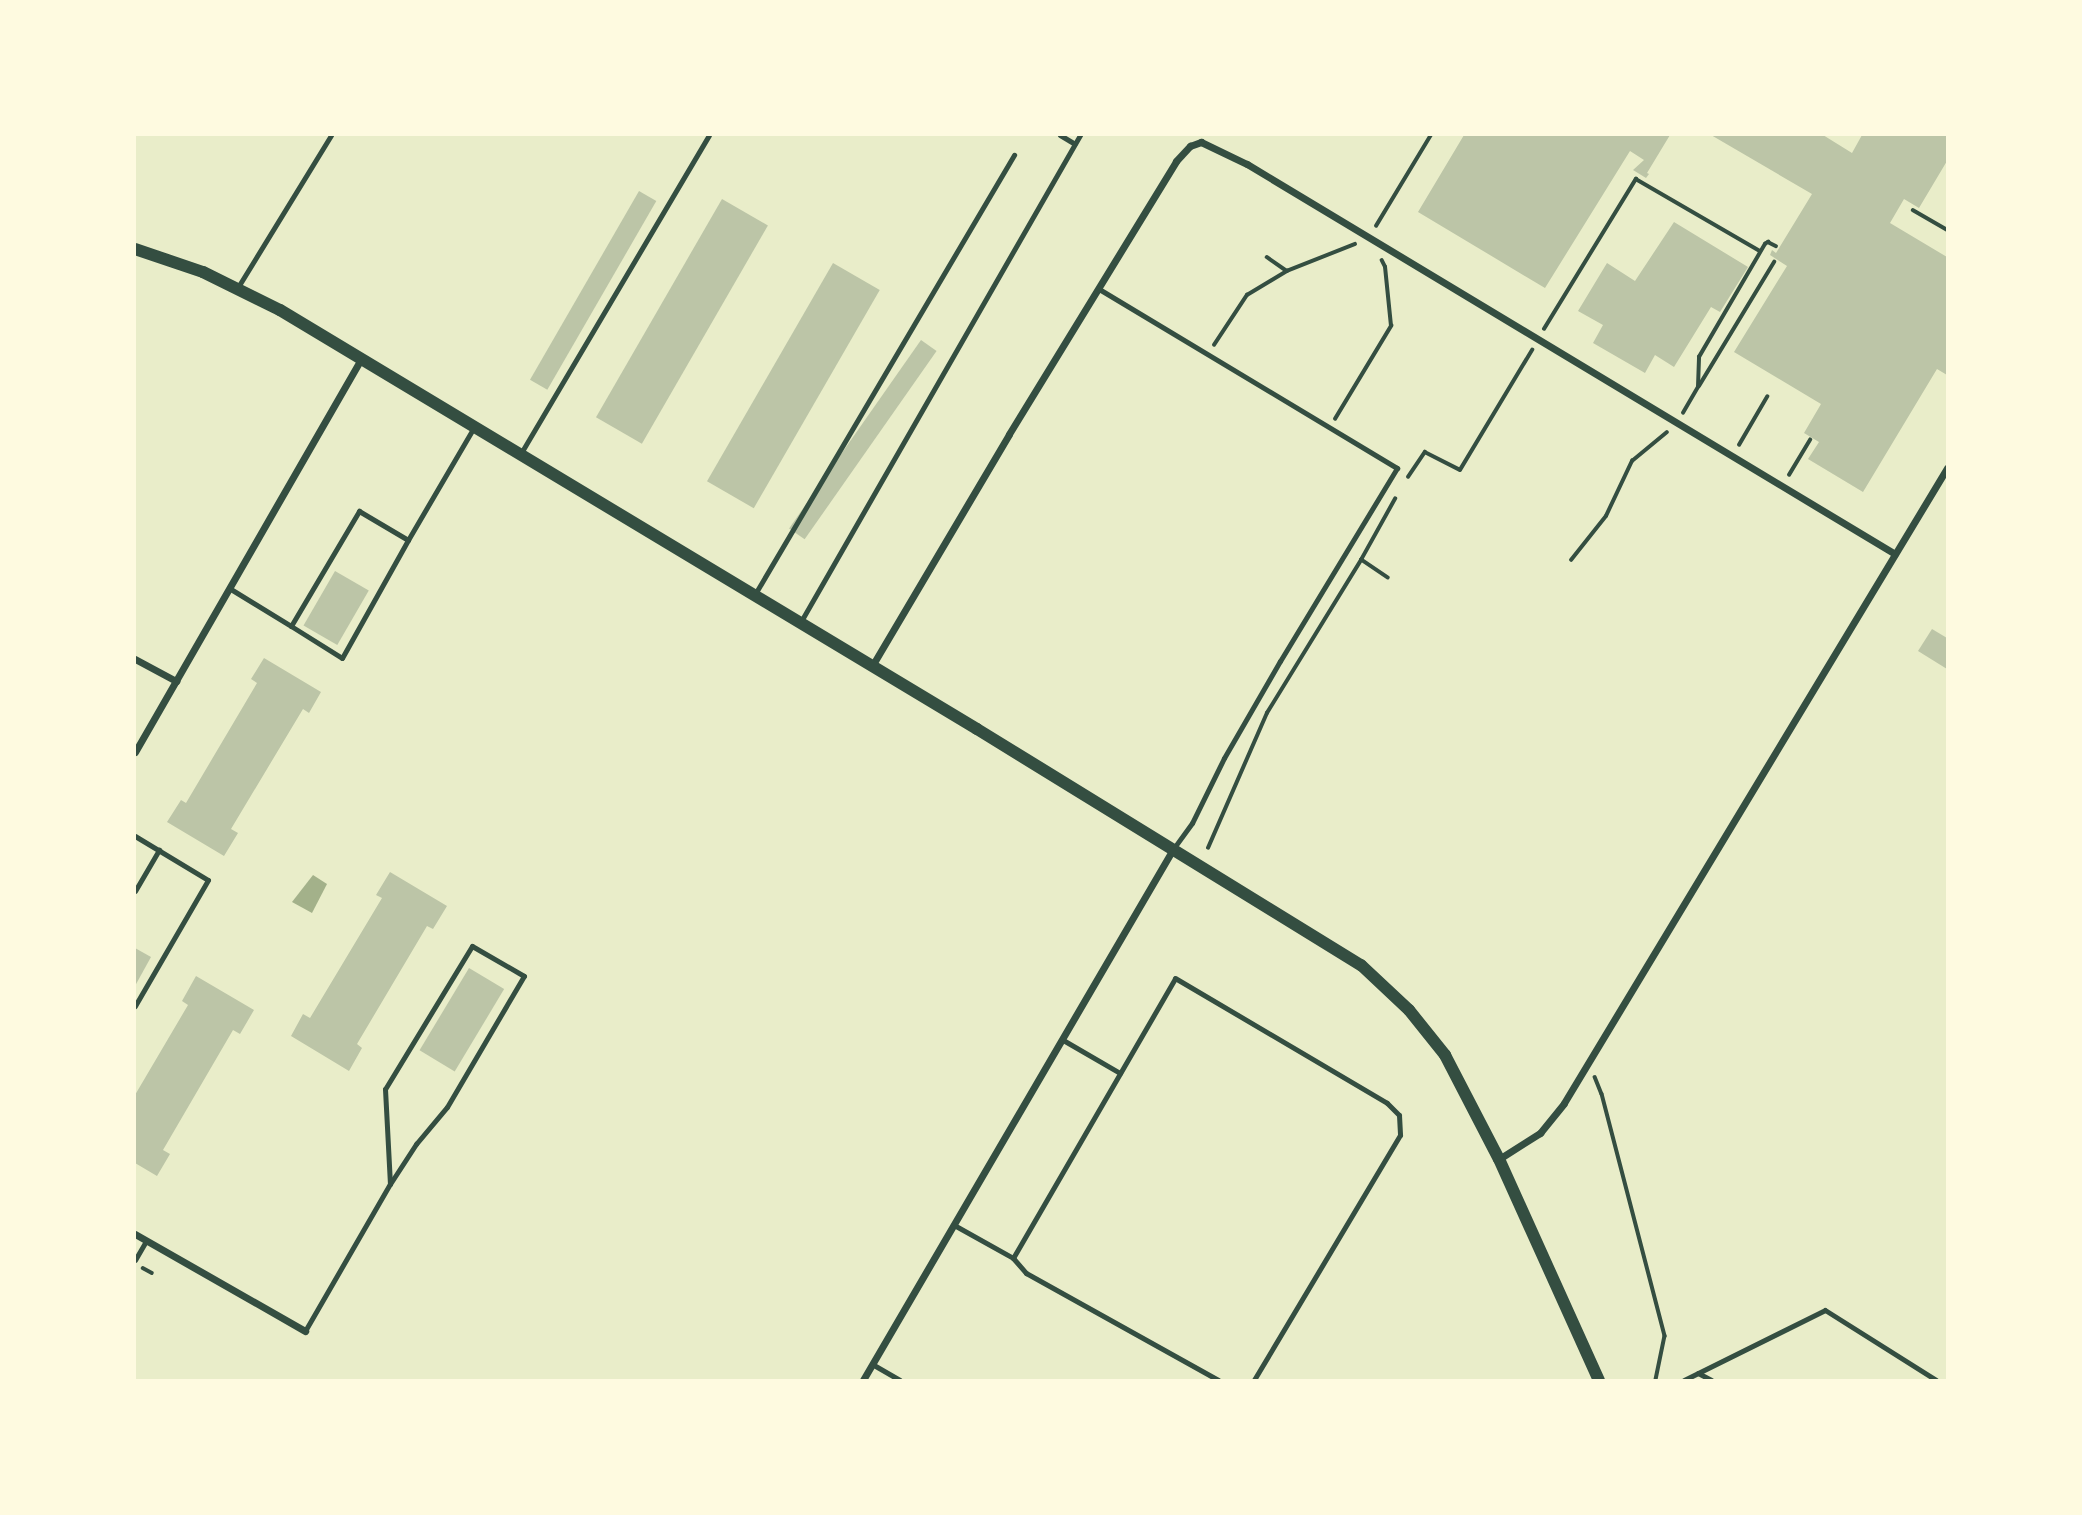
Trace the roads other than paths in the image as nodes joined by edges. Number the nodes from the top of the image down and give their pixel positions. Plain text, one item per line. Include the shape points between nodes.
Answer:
1 (331, 135) edge
2 (709, 135) edge
3 (1060, 135) edge
4 (1080, 135) edge
5 (1075, 144) junction
6 (1014, 155) dead end
7 (135, 249) edge
8 (238, 287) junction
9 (1099, 289) junction
10 (360, 360) junction
11 (474, 427) junction
12 (520, 455) junction
13 (1947, 468) edge
14 (408, 540) junction
15 (1895, 554) junction
16 (229, 588) junction
17 (754, 597) junction
18 (800, 623) junction
19 (291, 626) junction
20 (135, 659) edge
21 (872, 666) junction
22 (176, 681) junction
23 (135, 752) edge
24 (135, 836) edge
25 (1173, 849) junction
26 (159, 850) junction
27 (135, 891) edge
28 (135, 1006) edge
29 (1063, 1040) junction
30 (1120, 1073) junction
31 (1499, 1158) junction
32 (390, 1184) junction
33 (954, 1225) junction
34 (135, 1234) edge
35 (146, 1241) junction
36 (1013, 1258) junction
37 (135, 1260) edge
38 (305, 1331) joint
39 (872, 1364) junction
40 (1698, 1373) junction
41 (863, 1380) edge
42 (900, 1380) edge
43 (1218, 1380) edge
44 (1254, 1380) edge
45 (1599, 1380) edge
46 (1684, 1380) edge
47 (1711, 1380) edge
48 (1936, 1380) edge

1 - 8 lane
2 - 12 lane
3 - 5 lane
4 - 5 lane
5 - 18 lane
6 - 17 lane
7 - 8 street
8 - 10 street
9 - 15 street via 1182,153 1201,142 1369,237
9 - 21 street
9 - 25 lane via 1397,468 1273,672
10 - 11 street
10 - 16 street
11 - 12 street
11 - 14 lane
12 - 17 street
13 - 15 street
14 - 19 lane via 359,510
14 - 19 lane via 342,658
15 - 31 street via 1564,1103 1539,1133
16 - 19 lane
16 - 22 street
17 - 18 street
18 - 21 street
20 - 22 street
21 - 25 street
22 - 23 street
24 - 26 lane
25 - 29 street
25 - 31 street via 1339,949 1396,995 1445,1055
26 - 27 lane
26 - 28 lane via 208,880
29 - 30 lane
29 - 33 street
30 - 36 lane
30 - 44 lane via 1175,978 1387,1103 1399,1115 1400,1135
31 - 45 street
32 - 32 lane via 447,1107 524,976 472,946 385,1089
32 - 38 lane
33 - 36 lane
33 - 39 street
34 - 35 street
35 - 37 lane
35 - 38 street
36 - 43 lane via 1026,1273
39 - 41 street
39 - 42 lane
40 - 46 lane
40 - 47 lane
40 - 48 lane via 1825,1310

